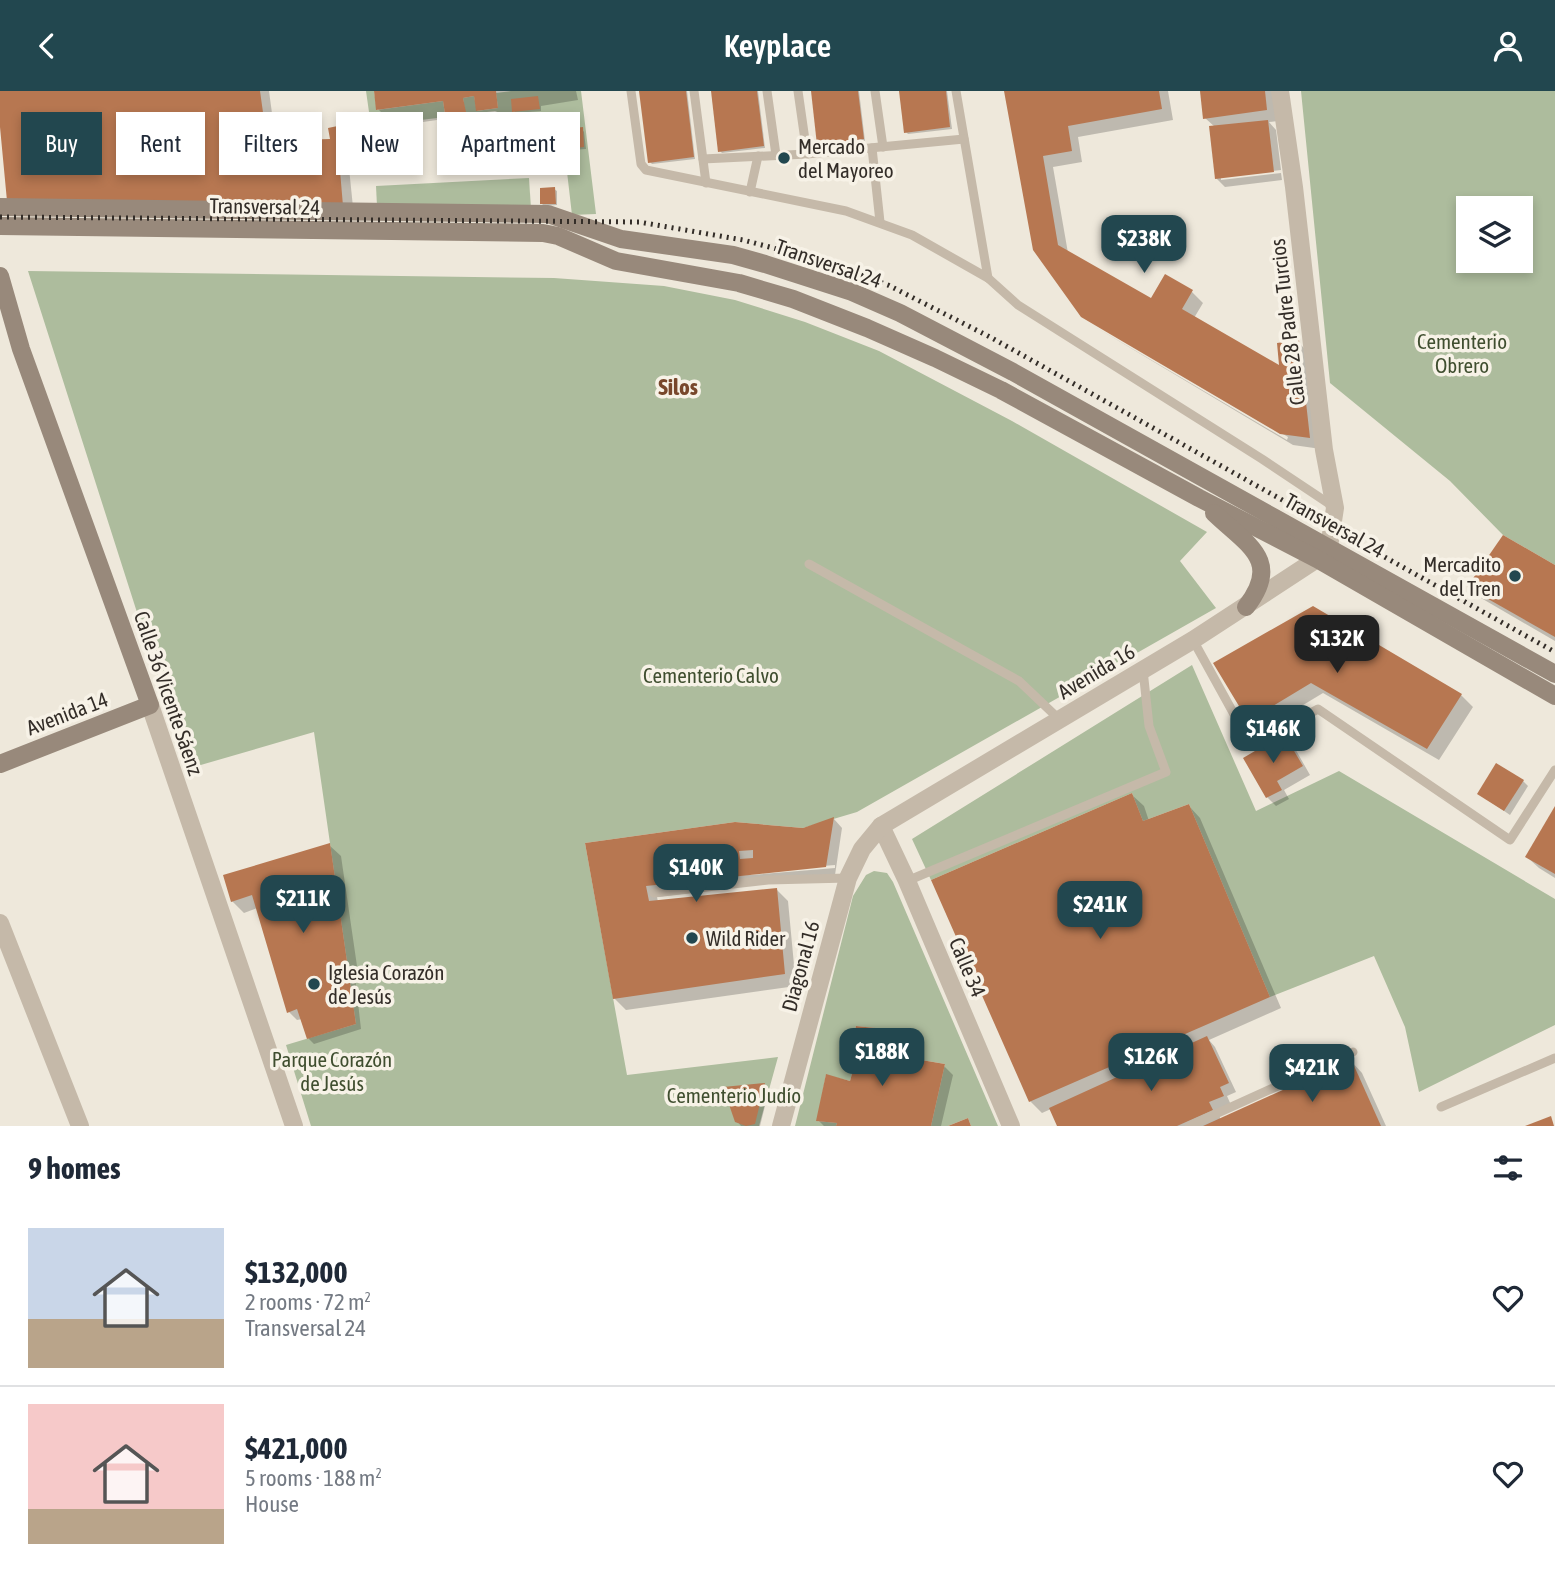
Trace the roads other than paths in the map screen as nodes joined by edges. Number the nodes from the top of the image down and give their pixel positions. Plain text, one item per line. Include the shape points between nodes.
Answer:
1 (631, 91) edge
2 (695, 91) edge
3 (767, 91) edge
4 (798, 91) edge
5 (875, 91) edge
6 (956, 91) edge
7 (1280, 91) edge
8 (964, 139) junction
9 (883, 147) junction
10 (872, 148) junction
11 (807, 154) junction
12 (776, 155) junction
13 (758, 156) junction
14 (703, 159) junction
15 (706, 183) junction
16 (750, 192) junction
17 (0, 207) edge
18 (880, 222) junction
19 (0, 226) edge
20 (0, 276) edge
21 (988, 278) junction
22 (1013, 372) junction
23 (1001, 390) junction
24 (1199, 498) junction
25 (1335, 508) junction
26 (1323, 553) junction
27 (809, 563) dead end
28 (1246, 607) junction
29 (1193, 640) junction
30 (1143, 670) junction
31 (1555, 674) edge
32 (1555, 696) edge
33 (150, 705) junction
34 (1060, 720) junction
35 (0, 764) edge
36 (1555, 770) edge
37 (881, 826) junction
38 (848, 878) junction
39 (907, 881) junction
40 (654, 893) dead end
41 (0, 923) edge
42 (1353, 1052) dead end
43 (1555, 1058) edge
44 (1441, 1107) dead end
45 (80, 1126) edge
46 (295, 1126) edge
47 (781, 1126) edge
48 (1011, 1126) edge
49 (1189, 1126) edge

1 - 15 lane via 641,164 655,174
2 - 14 lane
3 - 12 lane
4 - 11 lane
5 - 9 lane
6 - 8 lane
7 - 25 street, Calle 28 Padre Turcios
8 - 9 lane
8 - 21 lane
9 - 10 lane
10 - 11 lane
10 - 18 lane
11 - 12 lane
12 - 13 lane
13 - 14 lane
13 - 16 lane
14 - 15 lane
15 - 16 lane
16 - 18 lane
17 - 22 main road, Transversal 24 via 548,214 613,237 733,255 852,292
18 - 21 lane
19 - 23 main road, Transversal 24 via 542,233 616,261 738,283 793,299
20 - 33 main road, Calle 36 Vicente Sáenz via 21,349
21 - 25 lane via 1018,305
22 - 23 main road
22 - 26 main road, Transversal 24
23 - 24 main road, Transversal 24
24 - 26 main road, Transversal 24
24 - 28 main road via 1258,557 1262,580
25 - 26 street, Calle 28 Padre Turcios
26 - 28 street, Avenida 16
26 - 31 main road, Transversal 24
26 - 32 main road, Transversal 24
27 - 34 lane via 1020,681
28 - 29 street, Avenida 16
29 - 30 street, Avenida 16
29 - 36 lane via 1251,745 1318,709 1510,840
30 - 34 street, Avenida 16
30 - 39 lane via 1149,726 1166,772
33 - 35 main road, Avenida 14
33 - 46 street, Calle 36 Vicente Sáenz
34 - 37 street, Avenida 16
37 - 38 street, Diagonal 16 via 862,849
37 - 39 street, Calle 34
38 - 40 lane via 768,880
38 - 47 street, Diagonal 16
39 - 48 street, Calle 34
41 - 45 street
42 - 49 lane
43 - 44 lane

